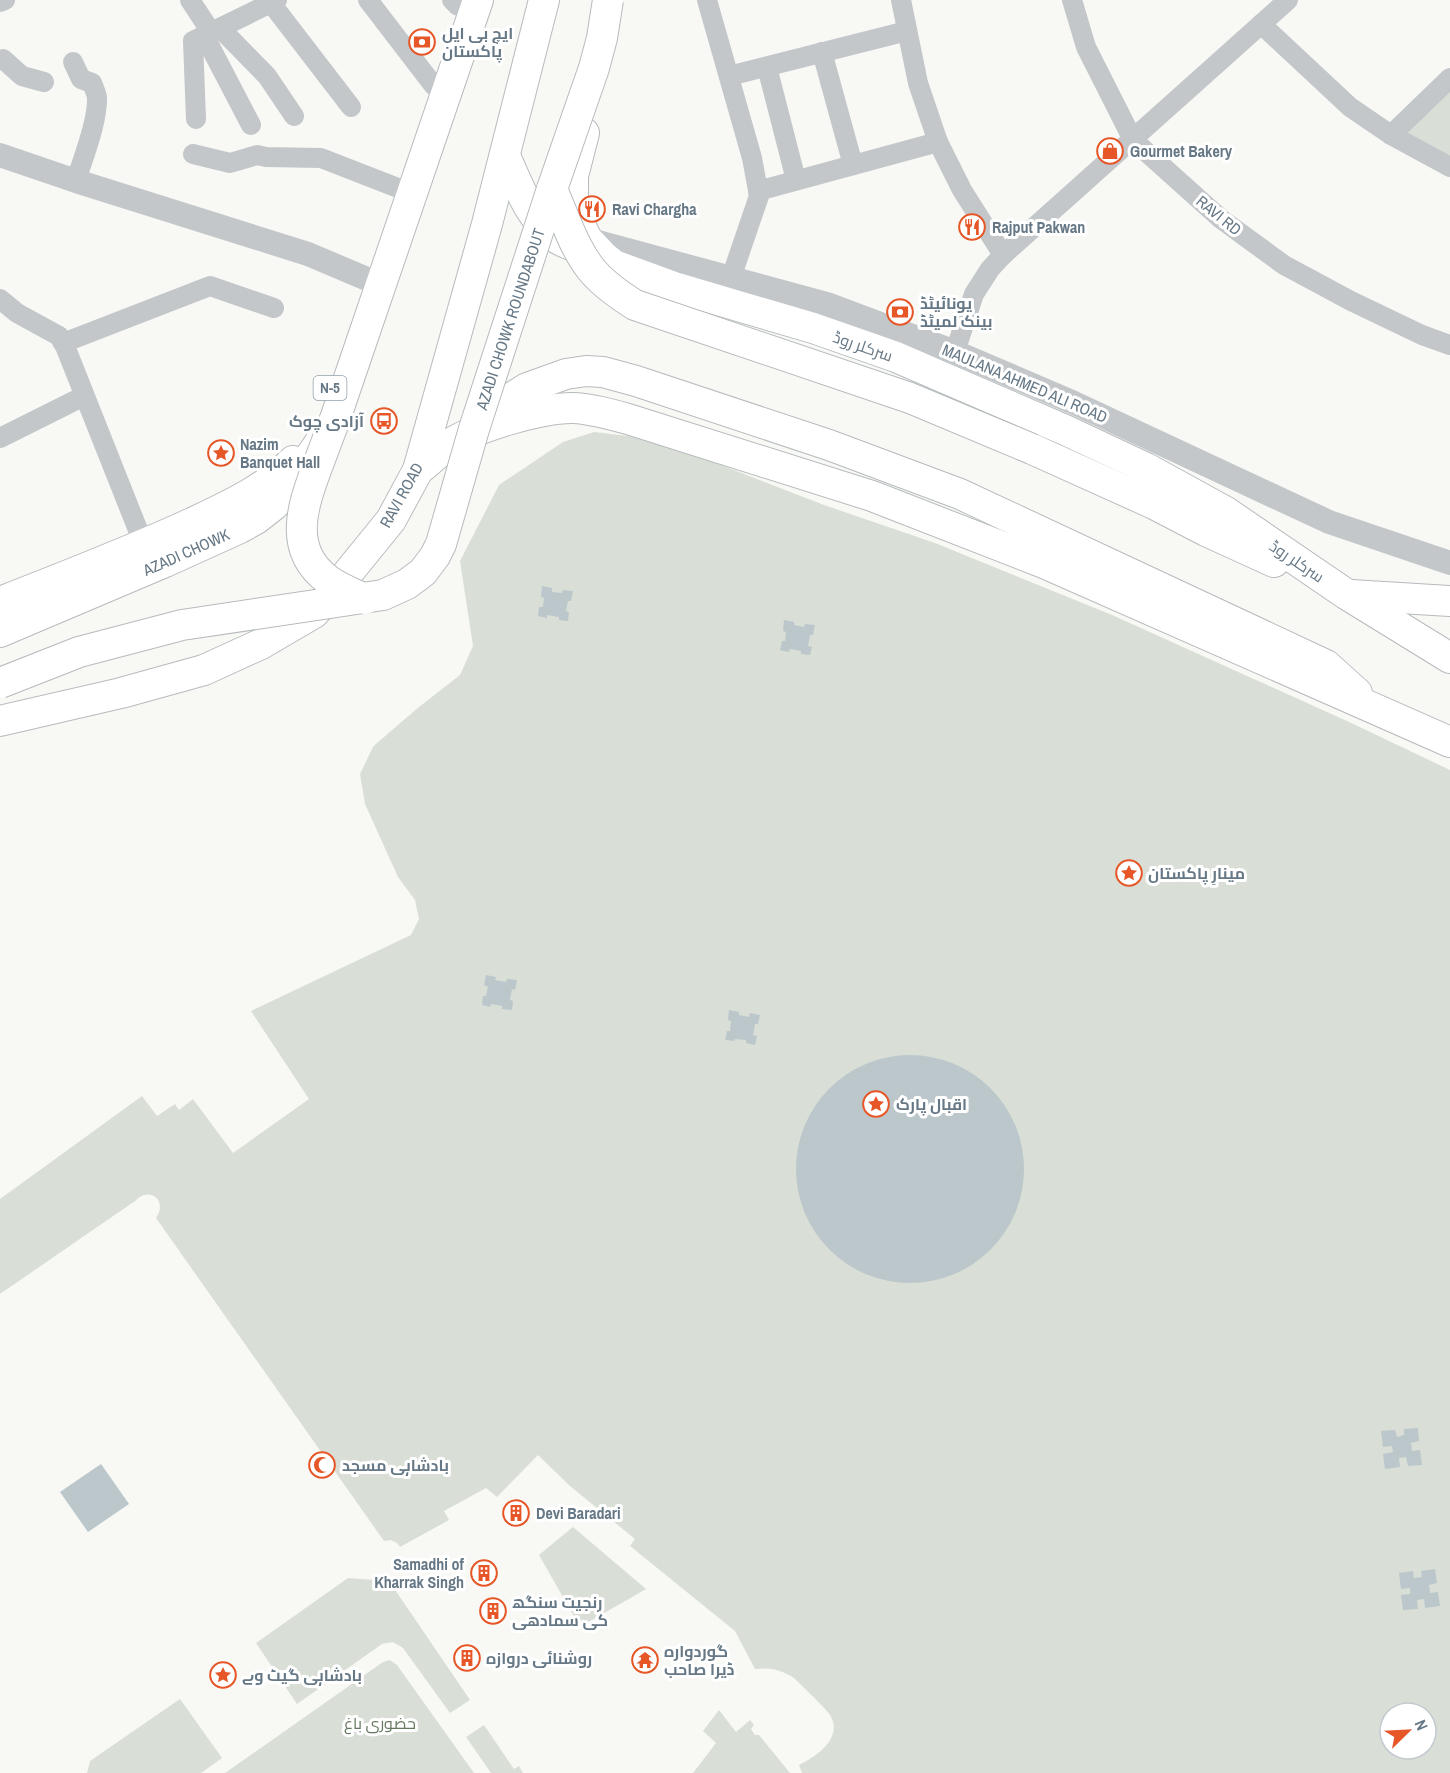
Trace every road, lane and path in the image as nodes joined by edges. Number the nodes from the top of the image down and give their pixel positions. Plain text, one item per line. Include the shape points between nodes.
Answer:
1 (5, 0) edge
2 (190, 0) edge
3 (368, 0) edge
4 (544, 0) edge
5 (608, 0) edge
6 (613, 0) edge
7 (706, 0) edge
8 (901, 0) edge
9 (1072, 0) edge
10 (1288, 0) edge
11 (0, 2) edge
12 (462, 2) edge
13 (268, 3) edge
14 (1261, 24) junction
15 (907, 31) junction
16 (212, 32) junction
17 (822, 52) junction
18 (0, 60) edge
19 (73, 62) dead end
20 (767, 67) junction
21 (729, 76) junction
22 (1450, 78) edge
23 (44, 82) dead end
24 (434, 86) junction
25 (351, 107) dead end
26 (294, 116) dead end
27 (196, 119) dead end
28 (251, 125) dead end
29 (1391, 135) junction
30 (1133, 140) junction
31 (938, 141) junction
32 (193, 154) dead end
33 (0, 155) edge
34 (504, 156) junction
35 (853, 165) junction
36 (1450, 167) edge
37 (796, 180) junction
38 (75, 181) junction
39 (398, 188) junction
40 (552, 189) junction
41 (758, 191) junction
42 (596, 248) junction
43 (1003, 255) junction
44 (730, 278) junction
45 (368, 279) junction
46 (0, 299) edge
47 (274, 308) dead end
48 (63, 343) junction
49 (1450, 345) edge
50 (955, 352) junction
51 (84, 396) junction
52 (334, 422) junction
53 (474, 429) junction
54 (0, 438) edge
55 (1153, 455) junction
56 (418, 470) junction
57 (144, 545) junction
58 (1450, 563) edge
59 (1346, 594) junction
60 (365, 599) junction
61 (1450, 601) edge
62 (0, 602) edge
63 (0, 632) edge
64 (1450, 658) edge
65 (0, 683) edge
66 (1374, 708) junction
67 (0, 721) edge
68 (1450, 742) edge

1 - 11 street
2 - 16 street
3 - 24 street
4 - 34 main road, RAVI ROAD
5 - 40 main road, AZADI CHOWK ROUNDABOUT, bridge via 594,68
6 - 42 main road via 605,61 573,176 573,205 580,225
7 - 21 street
8 - 15 street
9 - 30 street, RAVI RD via 1086,46
10 - 14 street
12 - 24 main road, N-5
12 - 52 main road
13 - 16 street
13 - 25 street
14 - 29 street via 1350,107
14 - 30 street
15 - 17 street
15 - 31 street via 918,83
16 - 26 street via 267,76
16 - 27 street via 193,41
16 - 28 street
17 - 20 street
17 - 35 street
18 - 23 street via 3,58 22,76
19 - 38 street via 81,79 92,83 97,95 89,142
20 - 21 street
20 - 37 street
21 - 41 street
22 - 29 street
24 - 39 main road, N-5
29 - 36 street
30 - 43 street
30 - 49 street, RAVI RD via 1221,219 1284,265 1351,301
31 - 35 street
31 - 43 street via 962,190
32 - 39 street via 230,163 257,155 321,158
33 - 38 street
34 - 42 main road, سرکلر روڈ via 541,224 558,238
34 - 56 main road, RAVI ROAD
35 - 37 street
37 - 41 street
38 - 45 street via 308,254
39 - 45 main road, N-5
40 - 53 main road, AZADI CHOWK ROUNDABOUT, bridge
40 - 59 main road, سرکلر روڈ, bridge via 591,270 635,305 910,398 1032,449
41 - 44 street
42 - 44 street, MAULANA AHMED ALI ROAD
42 - 55 main road, سرکلر روڈ via 614,265 896,357 1065,430
43 - 50 street via 975,294
44 - 50 street, MAULANA AHMED ALI ROAD via 827,304
45 - 57 main road, N-5 via 315,433 298,456 267,484 239,501
46 - 48 street via 59,336
47 - 48 street via 210,286
48 - 51 street
50 - 55 street, MAULANA AHMED ALI ROAD via 1072,402
51 - 54 street
51 - 57 street
52 - 60 main road, bridge via 304,504 303,541 312,564 322,575
52 - 63 main road, AZADI CHOWK, bridge via 290,488 256,519
53 - 60 main road, AZADI CHOWK ROUNDABOUT, bridge via 435,556 423,572 406,584
53 - 66 main road via 527,388 566,374 603,372 680,395 960,494 1326,665
55 - 58 street, MAULANA AHMED ALI ROAD
55 - 59 main road, سرکلر روڈ via 1226,512
56 - 66 main road via 451,443 491,426 545,411 573,408 619,416 872,496 1044,563
56 - 67 main road, RAVI ROAD via 391,520 314,613 261,644 204,670
57 - 62 main road, N-5
59 - 61 main road
59 - 64 main road, سرکلر روڈ
60 - 65 main road, bridge via 182,625 79,652
66 - 68 main road

